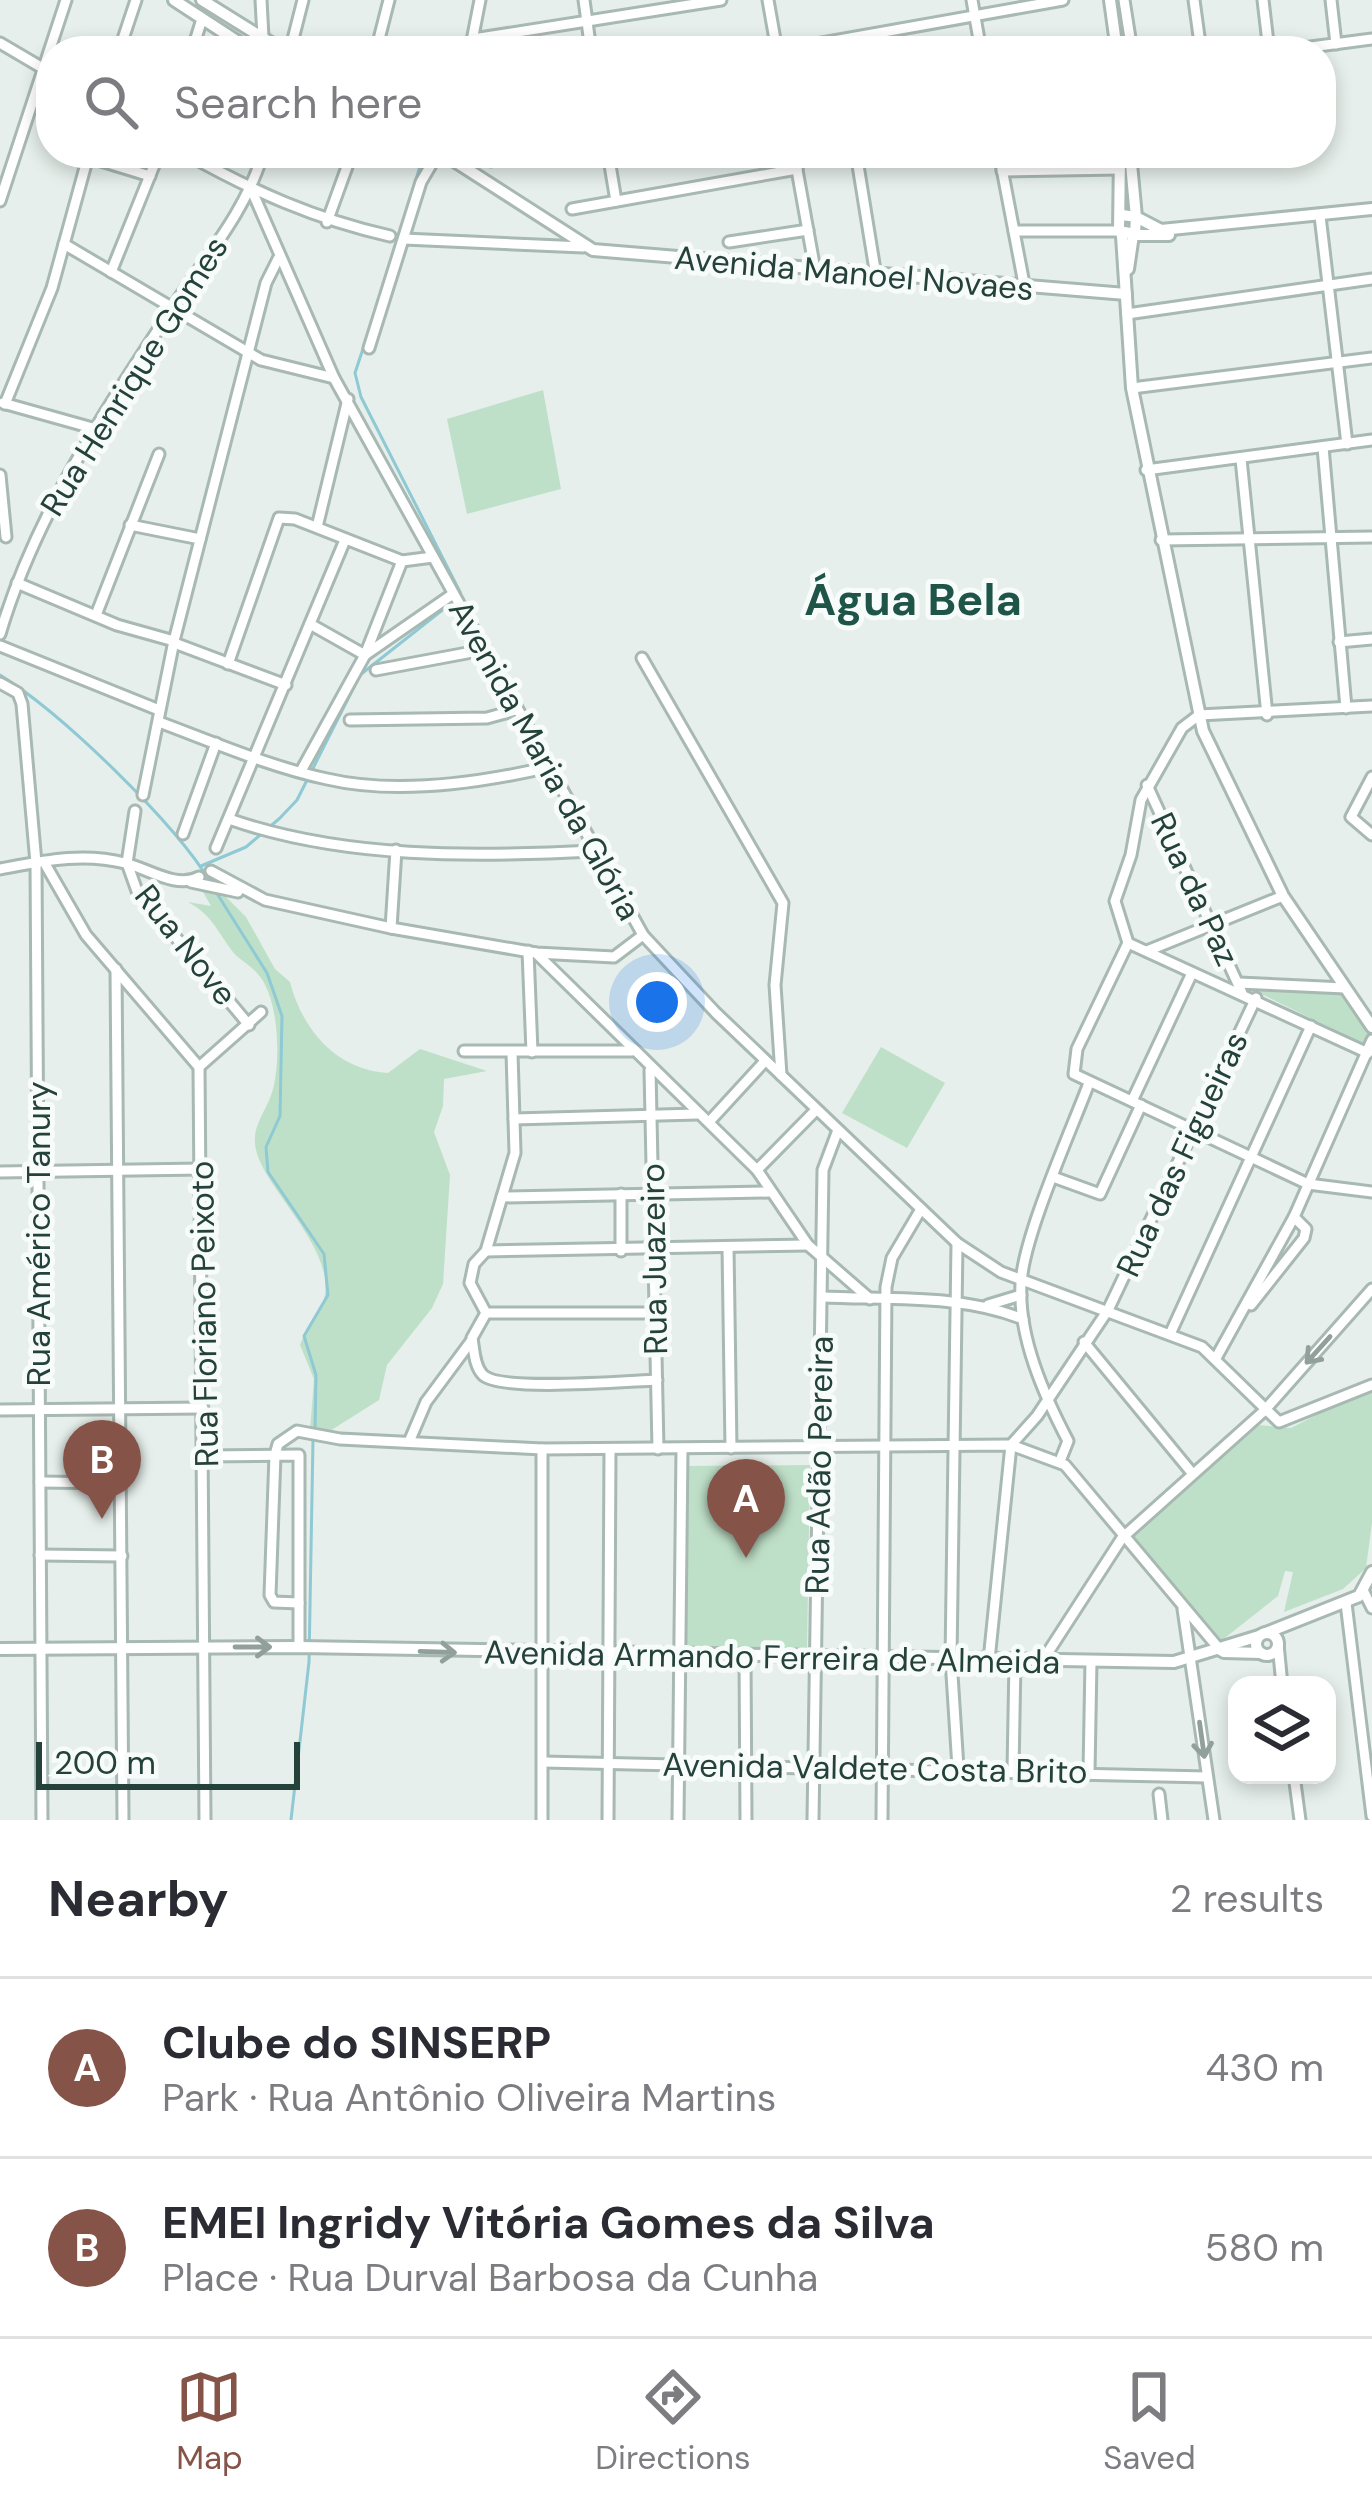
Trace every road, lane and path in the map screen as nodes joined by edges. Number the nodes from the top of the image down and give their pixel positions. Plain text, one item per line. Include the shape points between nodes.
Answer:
1 (66, 0) edge
2 (136, 0) edge
3 (174, 0) edge
4 (202, 0) edge
5 (261, 0) edge
6 (303, 0) edge
7 (389, 0) edge
8 (480, 0) edge
9 (584, 0) edge
10 (721, 0) edge
11 (768, 0) edge
12 (972, 0) edge
13 (1063, 0) edge
14 (1110, 0) edge
15 (1124, 0) edge
16 (1194, 0) edge
17 (1263, 0) edge
18 (1331, 0) edge
19 (670, 4) edge
20 (975, 16) junction
21 (202, 19) junction
22 (587, 20) junction
23 (56, 36) edge
24 (124, 36) edge
25 (197, 36) edge
26 (229, 36) edge
27 (260, 36) edge
28 (262, 36) edge
29 (292, 36) edge
30 (380, 36) edge
31 (473, 36) edge
32 (513, 36) edge
33 (590, 36) edge
34 (774, 36) edge
35 (848, 36) edge
36 (978, 36) edge
37 (1115, 36) edge
38 (1130, 36) edge
39 (1199, 36) edge
40 (1268, 36) edge
41 (1335, 36) edge
42 (1372, 39) edge
43 (0, 43) edge
44 (1336, 44) edge
45 (36, 64) edge
46 (36, 101) edge
47 (84, 168) edge
48 (126, 168) edge
49 (153, 168) edge
50 (212, 168) edge
51 (259, 168) edge
52 (346, 168) edge
53 (431, 168) edge
54 (463, 168) edge
55 (610, 168) edge
56 (859, 168) edge
57 (1002, 168) edge
58 (1131, 168) edge
59 (797, 169) joint
60 (1120, 169) joint
61 (1002, 171) junction
62 (150, 176) junction
63 (252, 190) junction
64 (0, 201) edge
65 (616, 201) junction
66 (572, 209) dead end
67 (1372, 209) edge
68 (1122, 214) junction
69 (1320, 216) junction
70 (1136, 217) junction
71 (326, 221) junction
72 (808, 230) junction
73 (1196, 230) junction
74 (1014, 231) junction
75 (1124, 234) junction
76 (390, 236) dead end
77 (405, 239) junction
78 (729, 242) dead end
79 (64, 244) junction
80 (584, 247) junction
81 (278, 259) junction
82 (815, 270) junction
83 (111, 272) junction
84 (877, 276) junction
85 (1372, 279) edge
86 (1327, 285) junction
87 (1025, 289) junction
88 (1126, 290) junction
89 (172, 308) junction
90 (1127, 314) junction
91 (369, 348) dead end
92 (250, 355) junction
93 (1372, 358) edge
94 (1337, 363) junction
95 (334, 378) junction
96 (1132, 388) junction
97 (348, 399) junction
98 (3, 403) edge
99 (96, 429) junction
100 (1372, 440) edge
101 (1347, 443) junction
102 (1323, 447) junction
103 (159, 454) dead end
104 (1241, 459) junction
105 (1146, 470) junction
106 (0, 476) edge
107 (130, 525) junction
108 (317, 527) junction
109 (3, 535) edge
110 (1329, 537) junction
111 (1372, 537) edge
112 (1247, 538) junction
113 (200, 539) junction
114 (345, 539) junction
115 (1160, 540) junction
116 (29, 546) junction
117 (433, 557) junction
118 (402, 561) junction
119 (16, 583) junction
120 (453, 594) junction
121 (96, 615) junction
122 (310, 625) junction
123 (0, 634) edge
124 (1372, 640) edge
125 (1340, 642) junction
126 (175, 643) junction
127 (0, 646) edge
128 (483, 650) junction
129 (365, 656) junction
130 (642, 658) dead end
131 (228, 664) junction
132 (376, 670) dead end
133 (0, 683) edge
134 (286, 685) junction
135 (1372, 706) edge
136 (1346, 708) junction
137 (159, 710) junction
138 (516, 710) junction
139 (1199, 715) junction
140 (1267, 715) junction
141 (350, 720) dead end
142 (159, 722) junction
143 (216, 743) junction
144 (253, 756) junction
145 (549, 767) junction
146 (304, 771) junction
147 (1372, 777) edge
148 (1147, 785) junction
149 (143, 795) dead end
150 (136, 811) dead end
151 (229, 819) junction
152 (183, 834) dead end
153 (1372, 835) edge
154 (216, 848) dead end
155 (396, 850) junction
156 (594, 851) junction
157 (40, 862) junction
158 (127, 863) junction
159 (0, 869) edge
160 (211, 871) dead end
161 (242, 892) junction
162 (1283, 896) junction
163 (1214, 923) junction
164 (392, 928) junction
165 (643, 935) junction
166 (1128, 943) junction
167 (1148, 951) junction
168 (532, 952) junction
169 (116, 969) junction
170 (1192, 973) junction
171 (1241, 988) junction
172 (1346, 988) junction
173 (1256, 998) junction
174 (1372, 998) edge
175 (1361, 1010) junction
176 (262, 1012) dead end
177 (249, 1024) junction
178 (1311, 1026) junction
179 (1372, 1027) edge
180 (1372, 1040) edge
181 (632, 1051) junction
182 (464, 1052) dead end
183 (532, 1052) junction
184 (512, 1053) junction
185 (1368, 1053) junction
186 (765, 1061) junction
187 (200, 1066) junction
188 (650, 1070) junction
189 (781, 1077) junction
190 (1089, 1083) junction
191 (1137, 1103) junction
192 (816, 1110) junction
193 (650, 1114) junction
194 (698, 1114) junction
195 (514, 1119) junction
196 (709, 1122) junction
197 (1193, 1128) junction
198 (838, 1130) junction
199 (1250, 1156) junction
200 (202, 1169) junction
201 (118, 1170) junction
202 (757, 1170) junction
203 (0, 1172) edge
204 (38, 1172) junction
205 (1053, 1177) junction
206 (1308, 1184) junction
207 (653, 1192) junction
208 (770, 1192) junction
209 (1372, 1192) edge
210 (621, 1194) junction
211 (502, 1197) junction
212 (921, 1209) junction
213 (1294, 1217) junction
214 (956, 1243) junction
215 (808, 1245) junction
216 (728, 1247) junction
217 (654, 1250) junction
218 (486, 1251) junction
219 (621, 1251) junction
220 (826, 1256) junction
221 (1021, 1279) junction
222 (1372, 1289) edge
223 (1021, 1295) junction
224 (822, 1297) junction
225 (870, 1299) junction
226 (886, 1300) junction
227 (953, 1300) junction
228 (988, 1305) junction
229 (1108, 1310) junction
230 (486, 1312) junction
231 (656, 1313) junction
232 (1242, 1313) junction
233 (1023, 1319) junction
234 (1171, 1332) junction
235 (472, 1340) junction
236 (1084, 1342) junction
237 (1216, 1358) junction
238 (657, 1380) junction
239 (1372, 1385) edge
240 (1047, 1400) junction
241 (203, 1408) junction
242 (120, 1409) junction
243 (0, 1410) edge
244 (40, 1410) junction
245 (1264, 1411) junction
246 (410, 1442) junction
247 (819, 1444) junction
248 (886, 1444) junction
249 (1010, 1444) junction
250 (953, 1445) junction
251 (731, 1448) junction
252 (542, 1449) junction
253 (658, 1449) junction
254 (682, 1449) junction
255 (610, 1450) junction
256 (274, 1455) junction
257 (206, 1456) junction
258 (1060, 1461) junction
259 (1192, 1473) junction
260 (40, 1482) junction
261 (120, 1484) junction
262 (1122, 1538) junction
263 (40, 1555) junction
264 (122, 1556) junction
265 (1372, 1572) edge
266 (1368, 1590) edge
267 (299, 1603) junction
268 (1346, 1603) junction
269 (1372, 1608) edge
270 (1183, 1609) junction
271 (1288, 1624) junction
272 (1263, 1634) junction
273 (1278, 1642) junction
274 (207, 1647) junction
275 (122, 1648) junction
276 (301, 1648) junction
277 (0, 1649) edge
278 (41, 1649) junction
279 (1221, 1651) junction
280 (1263, 1654) junction
281 (543, 1655) junction
282 (678, 1655) junction
283 (612, 1656) junction
284 (745, 1656) junction
285 (814, 1658) junction
286 (884, 1659) junction
287 (951, 1659) junction
288 (989, 1660) junction
289 (1015, 1660) junction
290 (1043, 1660) junction
291 (1190, 1660) junction
292 (1091, 1661) junction
293 (1281, 1672) junction
294 (1281, 1676) edge
295 (543, 1762) junction
296 (609, 1763) junction
297 (679, 1764) junction
298 (747, 1764) junction
299 (813, 1766) junction
300 (883, 1767) junction
301 (958, 1768) junction
302 (1013, 1770) junction
303 (1089, 1772) junction
304 (1207, 1777) junction
305 (1295, 1784) edge
306 (1159, 1794) dead end
307 (1372, 1816) edge
308 (42, 1820) edge
309 (123, 1820) edge
310 (205, 1820) edge
311 (542, 1820) edge
312 (608, 1820) edge
313 (678, 1820) edge
314 (746, 1820) edge
315 (812, 1820) edge
316 (882, 1820) edge
317 (1162, 1820) edge
318 (1214, 1820) edge
319 (1300, 1820) edge

1 - 23 street
2 - 24 street
3 - 21 street
4 - 27 street
5 - 28 street
6 - 29 street
7 - 30 street
8 - 31 street
9 - 22 street
10 - 19 street
11 - 34 street
12 - 20 street
13 - 20 street
14 - 37 street
15 - 38 street
16 - 39 street
17 - 40 street
18 - 41 street
19 - 22 street
20 - 35 street
20 - 36 street
21 - 25 street
21 - 26 street
22 - 32 street
22 - 33 street
42 - 44 street
43 - 45 street
46 - 64 street
47 - 79 street
48 - 62 street
49 - 62 street
50 - 63 street
51 - 63 street, Rua Henrique Gomes
52 - 71 street
53 - 77 street
54 - 80 street
55 - 65 street
56 - 84 street
57 - 61 street
58 - 70 street
59 - 65 street
59 - 72 street
60 - 61 street
60 - 68 street
61 - 74 street
62 - 83 street
63 - 71 street
63 - 81 street, Avenida Maria da Glória
63 - 89 street, Rua Henrique Gomes
65 - 66 street
67 - 69 street
68 - 70 street
68 - 75 street
69 - 73 street
69 - 86 street
70 - 73 street via 1161,230
70 - 75 street
71 - 76 street
72 - 78 street
72 - 82 street
73 - 75 street
74 - 75 street
74 - 87 street
75 - 88 street
77 - 80 street
77 - 91 street
79 - 83 street
79 - 98 street
80 - 82 street, Avenida Manoel Novaes
81 - 92 street
81 - 95 street, Avenida Maria da Glória
82 - 84 street, Avenida Manoel Novaes
83 - 89 street
84 - 87 street, Avenida Manoel Novaes
85 - 86 street
86 - 90 street
86 - 94 street
87 - 88 street, Avenida Manoel Novaes
88 - 90 street
89 - 92 street
89 - 99 street, Rua Henrique Gomes
90 - 96 street
92 - 95 street
92 - 113 street
93 - 94 street
94 - 96 street
94 - 101 street
95 - 97 street, Avenida Maria da Glória
96 - 105 street
97 - 108 street
97 - 117 street, Avenida Maria da Glória
98 - 99 street
99 - 116 street, Rua Henrique Gomes
100 - 101 street
101 - 102 street
102 - 104 street
102 - 110 street
103 - 107 street
104 - 105 street
104 - 112 street
105 - 115 street
106 - 109 street
107 - 113 street
107 - 121 street
108 - 114 street
108 - 131 street via 279,518
109 - 116 street
110 - 111 street
110 - 112 street
110 - 125 street
112 - 115 street
112 - 140 street
113 - 126 street
114 - 118 street
114 - 122 street
115 - 139 street
116 - 119 street, Rua Henrique Gomes
117 - 118 street
117 - 120 street, Avenida Maria da Glória
118 - 129 street
119 - 121 street
119 - 123 street, Rua Henrique Gomes
120 - 128 street, Avenida Maria da Glória
120 - 129 street
121 - 126 street
122 - 129 street
122 - 134 street
124 - 125 street
125 - 136 street
126 - 131 street
126 - 137 street
127 - 137 street
128 - 132 street
128 - 138 street, Avenida Maria da Glória
129 - 146 street
130 - 189 street via 785,908 775,986
131 - 134 street
133 - 157 street, Rua Américo Tanury via 22,704
134 - 144 street
135 - 136 street
136 - 140 street
137 - 142 street
138 - 141 street via 488,718
138 - 145 street, Avenida Maria da Glória
139 - 140 street
139 - 148 street
139 - 162 street
142 - 143 street
142 - 149 street
143 - 144 street
143 - 152 street
144 - 146 street
144 - 151 street
145 - 146 street via 360,784
145 - 156 street, Avenida Maria da Glória
147 - 153 street via 1351,817
148 - 163 street, Rua da Paz
148 - 166 street via 1115,901
150 - 158 street
151 - 154 street
151 - 155 street
155 - 156 street
155 - 164 street
156 - 165 street, Avenida Maria da Glória
157 - 158 street via 75,856
157 - 159 street
157 - 169 street
157 - 204 street, Rua Américo Tanury
158 - 161 street
158 - 177 street, Rua Nove via 137,891
160 - 161 street
161 - 164 street
162 - 163 street
162 - 172 street
163 - 167 street
163 - 171 street, Rua da Paz
164 - 168 street
165 - 168 street via 614,957
165 - 186 street, Avenida Maria da Glória
166 - 167 street
166 - 190 street via 1077,1049 1074,1074
167 - 170 street
168 - 181 street
168 - 183 street
169 - 187 street
169 - 201 street
170 - 171 street
170 - 191 street
171 - 172 street
171 - 173 street
172 - 175 street
173 - 178 street
173 - 197 street, Rua das Figueiras
174 - 175 street
175 - 179 street
176 - 177 street
177 - 187 street
178 - 185 street
178 - 199 street
180 - 185 street
181 - 183 street
181 - 188 street
182 - 184 street
183 - 184 street
184 - 195 street
185 - 206 street
186 - 189 street, Avenida Maria da Glória
186 - 196 street
187 - 200 street, Rua Floriano Peixoto
188 - 193 street, Rua Juazeiro
188 - 194 street
189 - 192 street, Avenida Maria da Glória
190 - 191 street
190 - 205 street
191 - 197 street
191 - 205 street via 1100,1195
192 - 198 street, Avenida Maria da Glória
192 - 202 street
193 - 194 street
193 - 195 street
193 - 207 street, Rua Juazeiro
194 - 196 street
195 - 211 street
196 - 202 street
197 - 199 street
197 - 229 street, Rua das Figueiras
198 - 212 street, Avenida Maria da Glória
198 - 220 street, Rua Adão Pereira via 824,1166
199 - 206 street
199 - 234 street
200 - 201 street
200 - 241 street, Rua Floriano Peixoto
201 - 204 street
201 - 242 street
202 - 208 street
203 - 204 street
204 - 244 street, Rua Américo Tanury
205 - 221 street
206 - 209 street
206 - 213 street
207 - 208 street
207 - 210 street
207 - 217 street, Rua Juazeiro
208 - 215 street
210 - 211 street
210 - 219 street
211 - 218 street
212 - 214 street, Avenida Maria da Glória
212 - 226 street via 892,1258
213 - 232 street
213 - 232 street via 1304,1238
214 - 221 street, Avenida Maria da Glória
214 - 227 street
215 - 216 street
215 - 220 street
216 - 217 street
216 - 251 street
217 - 219 street
217 - 231 street, Rua Juazeiro
218 - 219 street
218 - 230 street via 470,1283
220 - 224 street, Rua Adão Pereira
220 - 225 street
221 - 223 street
221 - 229 street, Avenida Maria da Glória
222 -> 245 street
223 - 228 street
223 - 233 street
224 - 225 street
224 - 247 street, Rua Adão Pereira
225 - 226 street
226 - 227 street
226 - 248 street
227 - 228 street
227 - 250 street
228 - 233 street
229 - 234 street, Avenida Maria da Glória
229 - 236 street, Rua das Figueiras
230 - 231 street
230 - 235 street
231 - 238 street, Rua Juazeiro
232 - 237 street
233 - 240 street
234 - 237 street, Avenida Maria da Glória
235 - 238 street via 489,1379
235 - 246 street via 426,1402
236 - 240 street, Rua das Figueiras
236 - 259 street
237 - 245 street, Avenida Maria da Glória
238 - 253 street, Rua Juazeiro
239 - 245 street via 1289,1423
240 - 249 street, Rua das Figueiras
240 - 258 street via 1068,1441
241 - 242 street
241 - 257 street, Rua Floriano Peixoto
242 - 244 street
242 - 261 street
243 - 244 street
244 - 260 street, Rua Américo Tanury
245 - 259 street
246 - 252 street
246 - 256 street via 297,1431
247 - 248 street
247 - 251 street
247 - 285 street, Rua Adão Pereira
248 - 250 street
248 - 286 street
249 - 250 street
249 - 258 street
249 - 288 street
250 - 287 street
251 - 254 street
252 - 255 street
252 - 281 street
253 - 254 street
253 - 255 street
254 - 282 street
255 - 283 street
256 - 257 street
256 - 267 street via 298,1455
256 - 267 street via 270,1595
257 - 274 street, Rua Floriano Peixoto
258 - 262 street
259 - 262 street
260 - 261 street
260 - 263 street, Rua Américo Tanury
261 - 264 street
262 - 270 street
262 - 290 street
263 - 264 street
263 - 278 street, Rua Américo Tanury
264 - 275 street
265 - 266 street
266 - 268 street
266 - 269 street
267 - 276 street
268 - 271 street
268 - 307 street
270 - 279 street
270 - 291 street
271 - 272 street
271 - 273 street
272 - 273 street
272 - 279 street
272 - 280 street
273 - 280 street
273 - 293 street
274 - 275 street, Avenida Armando Ferreira de Almeida
274 -> 276 street, Avenida Armando Ferreira de Almeida
274 - 310 street, Rua Floriano Peixoto
275 - 278 street, Avenida Armando Ferreira de Almeida
275 - 309 street
276 -> 281 street, Avenida Armando Ferreira de Almeida
277 - 278 street, Avenida Armando Ferreira de Almeida
278 - 308 street, Rua Américo Tanury
279 - 280 street
279 - 291 street, Avenida Armando Ferreira de Almeida
280 - 293 street
281 - 283 street, Avenida Armando Ferreira de Almeida
281 - 295 street
282 - 283 street, Avenida Armando Ferreira de Almeida
282 - 284 street, Avenida Armando Ferreira de Almeida
282 - 297 street
283 - 296 street
284 - 285 street, Avenida Armando Ferreira de Almeida
284 - 298 street
285 - 286 street, Avenida Armando Ferreira de Almeida
285 - 299 street, Rua Adão Pereira
286 - 287 street, Avenida Armando Ferreira de Almeida
286 - 300 street
287 - 288 street, Avenida Armando Ferreira de Almeida
287 - 301 street
288 - 289 street, Avenida Armando Ferreira de Almeida
289 - 290 street, Avenida Armando Ferreira de Almeida
289 - 302 street
290 - 292 street, Avenida Armando Ferreira de Almeida
291 - 292 street, Avenida Armando Ferreira de Almeida
291 -> 304 street
292 - 303 street
293 - 294 street
295 - 296 street, Avenida Valdete Costa Brito
295 - 311 street
296 - 297 street, Avenida Valdete Costa Brito
296 - 312 street
297 - 298 street, Avenida Valdete Costa Brito
297 - 313 street
298 - 299 street, Avenida Valdete Costa Brito
298 - 314 street
299 - 300 street, Avenida Valdete Costa Brito
299 - 315 street, Rua Adão Pereira
300 - 301 street, Avenida Valdete Costa Brito
300 - 316 street
301 - 302 street, Avenida Valdete Costa Brito
302 - 303 street, Avenida Valdete Costa Brito
303 - 304 street, Avenida Valdete Costa Brito
304 - 318 street
305 - 319 street
306 - 317 street

